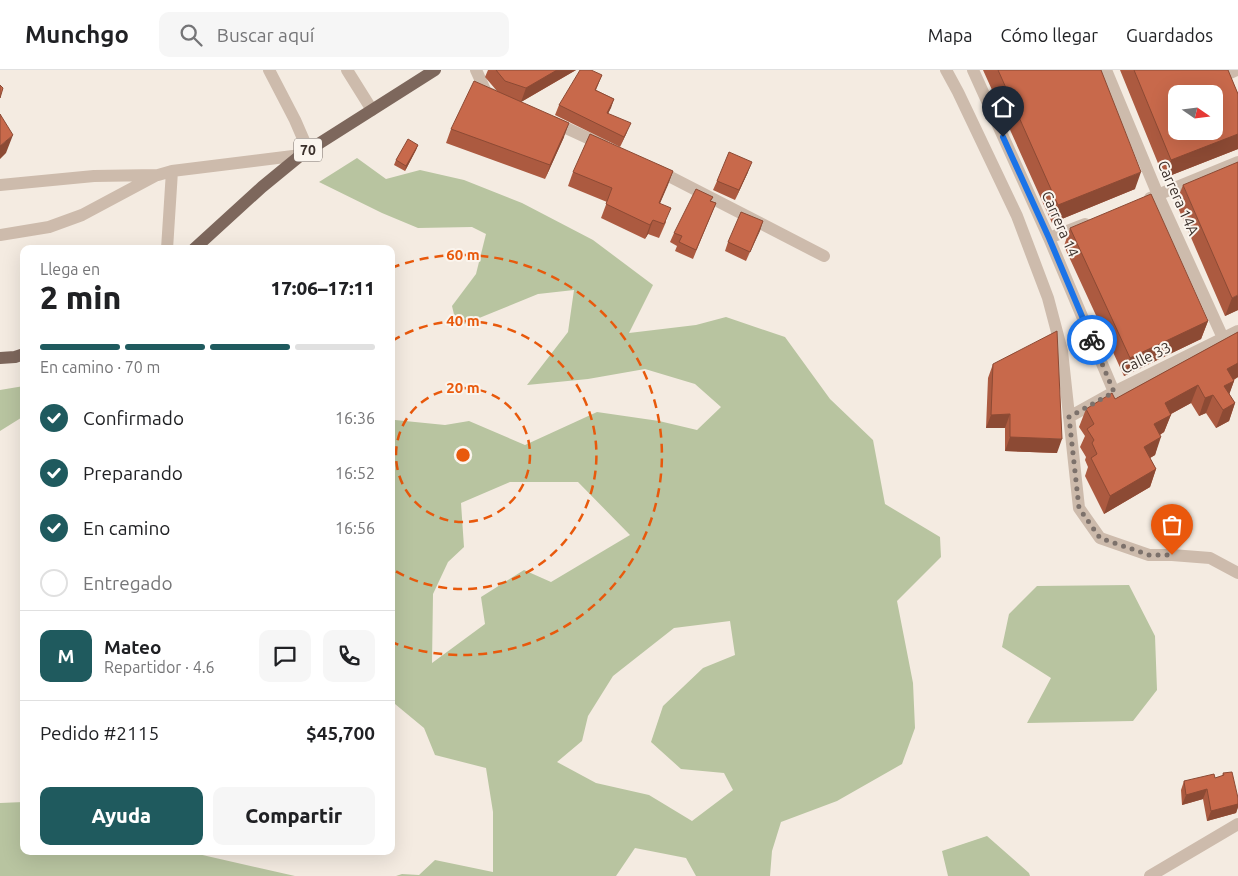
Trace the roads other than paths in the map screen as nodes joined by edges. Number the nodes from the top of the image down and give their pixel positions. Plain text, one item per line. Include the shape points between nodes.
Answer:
1 (269, 70) edge
2 (348, 70) edge
3 (435, 70) edge
4 (476, 70) edge
5 (946, 70) edge
6 (973, 70) edge
7 (1106, 70) edge
8 (503, 100) edge
9 (372, 110) junction
10 (538, 116) edge
11 (617, 151) edge
12 (304, 153) junction
13 (1238, 162) edge
14 (643, 163) edge
15 (172, 171) junction
16 (158, 175) junction
17 (0, 185) edge
18 (1158, 195) junction
19 (1140, 202) edge
20 (1095, 220) edge
21 (0, 235) edge
22 (1049, 238) junction
23 (167, 245) edge
24 (198, 245) edge
25 (824, 256) dead end
26 (1238, 330) edge
27 (1222, 338) junction
28 (20, 356) edge
29 (0, 358) edge
30 (1114, 392) junction
31 (1069, 417) junction
32 (1238, 573) edge
33 (1238, 824) edge
34 (1150, 876) edge

1 - 12 street via 295,120
2 - 9 street
3 - 9 main road, 70
4 - 8 street via 486,92
5 - 31 street via 1017,216 1048,298 1062,351
6 - 22 street, Carrera 14
7 - 18 street, Carrera 14A
9 - 12 main road, 70
10 - 11 street
12 - 15 street
12 - 24 main road, 70
13 - 18 street
14 - 25 street
15 - 16 street
15 - 23 street
16 - 17 street via 94,176
16 - 21 street via 49,227
18 - 19 street
18 - 27 street, Carrera 14A
20 - 22 street
22 - 30 street, Carrera 14
26 - 27 street, Calle 33
27 - 30 street, Calle 33
28 - 29 main road
30 - 31 street, Calle 33
31 - 32 street via 1079,508 1100,538 1149,555 1210,558
33 - 34 street

